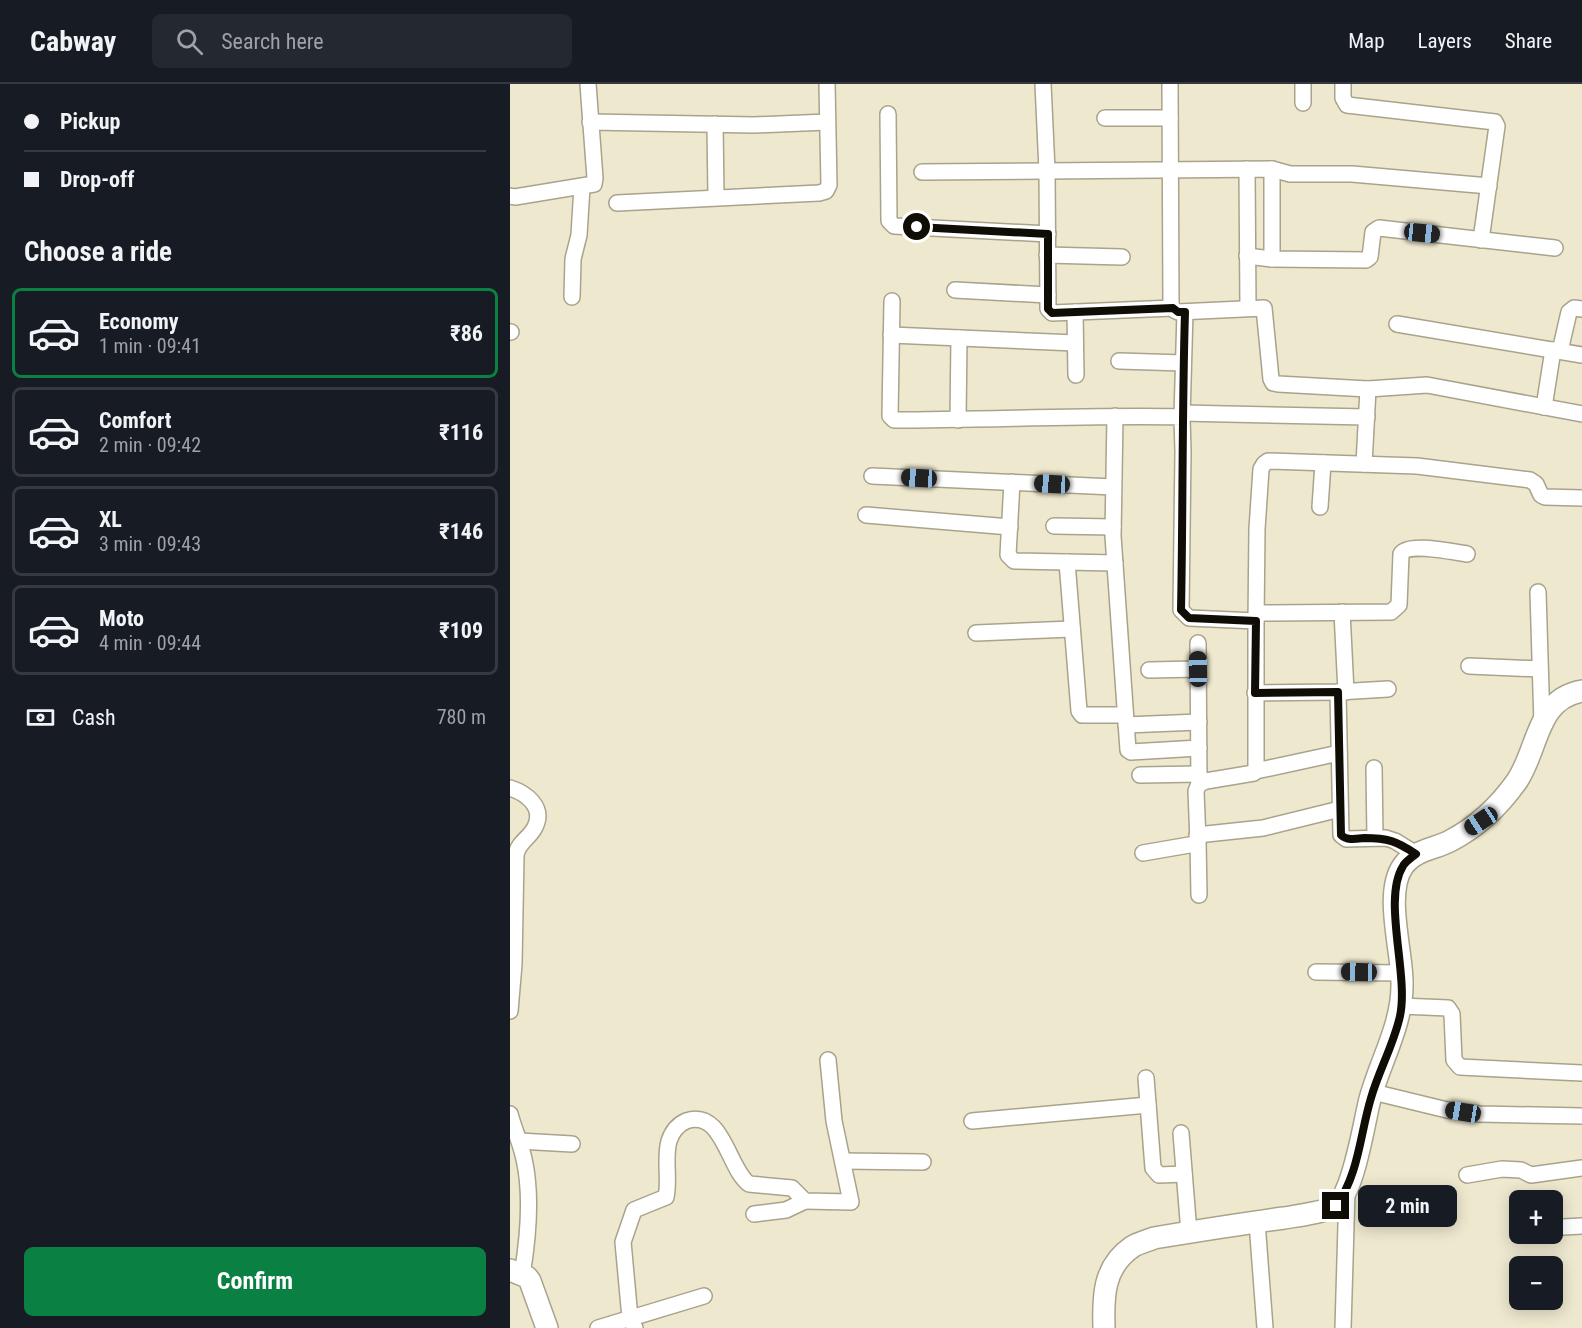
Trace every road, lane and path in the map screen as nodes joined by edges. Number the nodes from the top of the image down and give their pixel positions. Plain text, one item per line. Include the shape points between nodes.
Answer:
1 (588, 84) edge
2 (827, 84) edge
3 (1043, 84) edge
4 (1170, 84) edge
5 (1303, 84) edge
6 (1343, 84) edge
7 (1303, 104) dead end
8 (888, 114) dead end
9 (1170, 117) junction
10 (1105, 118) dead end
11 (590, 122) junction
12 (827, 122) junction
13 (716, 124) junction
14 (1171, 169) junction
15 (1246, 169) junction
16 (1272, 169) junction
17 (1047, 170) junction
18 (922, 172) dead end
19 (1489, 186) junction
20 (582, 188) junction
21 (510, 196) edge
22 (716, 197) junction
23 (617, 203) dead end
24 (1048, 234) junction
25 (1481, 240) junction
26 (1556, 248) dead end
27 (1047, 255) junction
28 (1248, 256) junction
29 (1122, 257) dead end
30 (1272, 259) junction
31 (955, 290) dead end
32 (1048, 296) junction
33 (572, 297) dead end
34 (892, 301) dead end
35 (1248, 308) junction
36 (1582, 309) edge
37 (1179, 310) junction
38 (1075, 312) junction
39 (1397, 324) dead end
40 (891, 335) junction
41 (959, 338) junction
42 (1075, 343) junction
43 (1556, 350) junction
44 (1582, 355) edge
45 (1119, 361) dead end
46 (1183, 363) junction
47 (1076, 375) dead end
48 (1368, 389) junction
49 (1544, 407) junction
50 (1582, 414) edge
51 (1182, 415) junction
52 (1114, 416) junction
53 (1367, 417) junction
54 (958, 420) junction
55 (1323, 463) junction
56 (1364, 464) junction
57 (872, 476) dead end
58 (1012, 482) junction
59 (1113, 487) junction
60 (1582, 498) edge
61 (1320, 507) dead end
62 (866, 515) dead end
63 (1054, 526) dead end
64 (1010, 527) junction
65 (1113, 527) junction
66 (1467, 554) dead end
67 (1067, 562) junction
68 (1115, 563) junction
69 (1538, 592) dead end
70 (1342, 612) junction
71 (1256, 617) junction
72 (1072, 629) junction
73 (976, 633) dead end
74 (1198, 643) dead end
75 (1469, 666) dead end
76 (1198, 669) junction
77 (1540, 669) junction
78 (1149, 670) dead end
79 (1388, 689) dead end
80 (1582, 691) edge
81 (1342, 692) junction
82 (1255, 693) junction
83 (1126, 720) junction
84 (1199, 722) junction
85 (1542, 726) junction
86 (1199, 748) junction
87 (1339, 753) junction
88 (1374, 768) dead end
89 (1256, 771) junction
90 (1140, 775) dead end
91 (1199, 779) junction
92 (510, 788) edge
93 (1340, 809) junction
94 (1198, 838) junction
95 (1375, 838) junction
96 (1143, 853) dead end
97 (1416, 854) junction
98 (1199, 895) dead end
99 (1316, 972) dead end
100 (1401, 973) junction
101 (1401, 1006) junction
102 (510, 1011) edge
103 (828, 1059) dead end
104 (1582, 1073) edge
105 (1146, 1078) dead end
106 (1373, 1092) junction
107 (1148, 1105) junction
108 (510, 1114) edge
109 (1582, 1116) edge
110 (972, 1121) dead end
111 (1181, 1133) dead end
112 (519, 1141) junction
113 (572, 1144) dead end
114 (843, 1161) junction
115 (923, 1162) dead end
116 (1582, 1168) edge
117 (1185, 1174) junction
118 (1467, 1175) dead end
119 (1347, 1191) junction
120 (805, 1202) junction
121 (754, 1214) dead end
122 (1257, 1222) junction
123 (1582, 1226) edge
124 (1563, 1227) dead end
125 (1189, 1233) junction
126 (516, 1273) edge
127 (705, 1296) dead end
128 (629, 1322) edge
129 (547, 1328) edge
130 (598, 1328) edge
131 (1104, 1328) edge
132 (1265, 1328) edge
133 (1343, 1328) edge

1 - 11 street
2 - 12 street
3 - 17 street
4 - 9 street
5 - 7 street
6 - 19 street via 1347,105 1495,122
8 - 24 street via 891,224
9 - 10 street
9 - 14 street
11 - 13 street
11 - 20 street via 595,181
12 - 13 street
12 - 22 street via 826,191
13 - 22 street
14 - 15 street
14 - 17 street
14 - 37 street via 1171,306
15 - 16 street
15 - 28 street
16 - 19 street via 1290,174 1352,174
16 - 30 street
17 - 18 street
17 - 24 street
19 - 25 street
20 - 21 street
20 - 33 street
22 - 23 street
24 - 27 street
25 - 26 street
25 - 30 street via 1379,228 1373,232 1370,257 1366,260
27 - 29 street
27 - 32 street
28 - 30 street
28 - 35 street
31 - 32 street
32 - 38 street via 1050,312
34 - 40 street
35 - 37 street
35 - 48 street via 1264,308 1273,383
36 - 43 street via 1569,312
37 - 38 street
37 - 46 street
38 - 42 street
39 - 43 street
40 - 41 street
40 - 54 street via 892,418
41 - 42 street
41 - 54 street
42 - 47 street
43 - 44 street
43 - 49 street
45 - 46 street
46 - 51 street
48 - 49 street via 1427,386
48 - 53 street
49 - 50 street
51 - 52 street
51 - 53 street
51 - 71 street via 1181,610 1189,618
52 - 54 street
52 - 59 street
53 - 56 street
55 - 56 street
55 - 61 street
55 - 71 street via 1268,462 1261,469
56 - 60 street via 1530,480 1545,497
57 - 58 street
58 - 59 street
58 - 64 street
59 - 65 street
62 - 64 street
63 - 65 street
64 - 67 street via 1010,559
65 - 68 street
66 - 70 street via 1406,548 1401,554 1396,609
67 - 68 street
67 - 72 street
68 - 83 street
69 - 77 street
70 - 71 street
70 - 81 street
71 - 82 street
72 - 73 street
72 - 83 street via 1080,714
74 - 76 street
75 - 77 street
76 - 78 street
76 - 84 street
77 - 85 street
79 - 81 street
80 - 85 street via 1562,697 1548,710
81 - 82 street
81 - 87 street
82 - 89 street
83 - 84 street
83 - 86 street via 1131,752
84 - 86 street
85 - 97 street via 1525,769 1481,821 1449,841
86 - 91 street
87 - 89 street
87 - 93 street
88 - 95 street
89 - 91 street
90 - 91 street
91 - 94 street
92 - 102 street via 528,796 537,819 516,855
93 - 94 street via 1263,828
93 - 95 street via 1343,838
94 - 96 street via 1191,846
94 - 98 street
95 - 97 street via 1395,841
97 - 100 street via 1403,866 1395,888
99 - 100 street
100 - 101 street
101 - 104 street via 1448,1008 1452,1014 1454,1060 1460,1067
101 - 106 street
103 - 114 street via 834,1121
105 - 107 street
106 - 109 street via 1479,1114
106 - 119 street
107 - 110 street
107 - 117 street via 1152,1168 1159,1175
108 - 112 street
111 - 117 street
112 - 113 street
112 - 126 street via 525,1162 527,1244
114 - 115 street
114 - 120 street via 851,1202
116 - 118 street via 1531,1175 1502,1169
117 - 125 street
119 - 122 street via 1336,1206
119 - 133 street
120 - 121 street via 786,1210
120 - 128 street via 792,1188 749,1184 711,1125 697,1119 681,1124 668,1144 666,1197 634,1210 623,1242
122 - 125 street
122 - 132 street
123 - 124 street
125 - 131 street via 1132,1246 1118,1261 1107,1277
126 - 129 street via 530,1281
127 - 128 street
128 - 130 street

